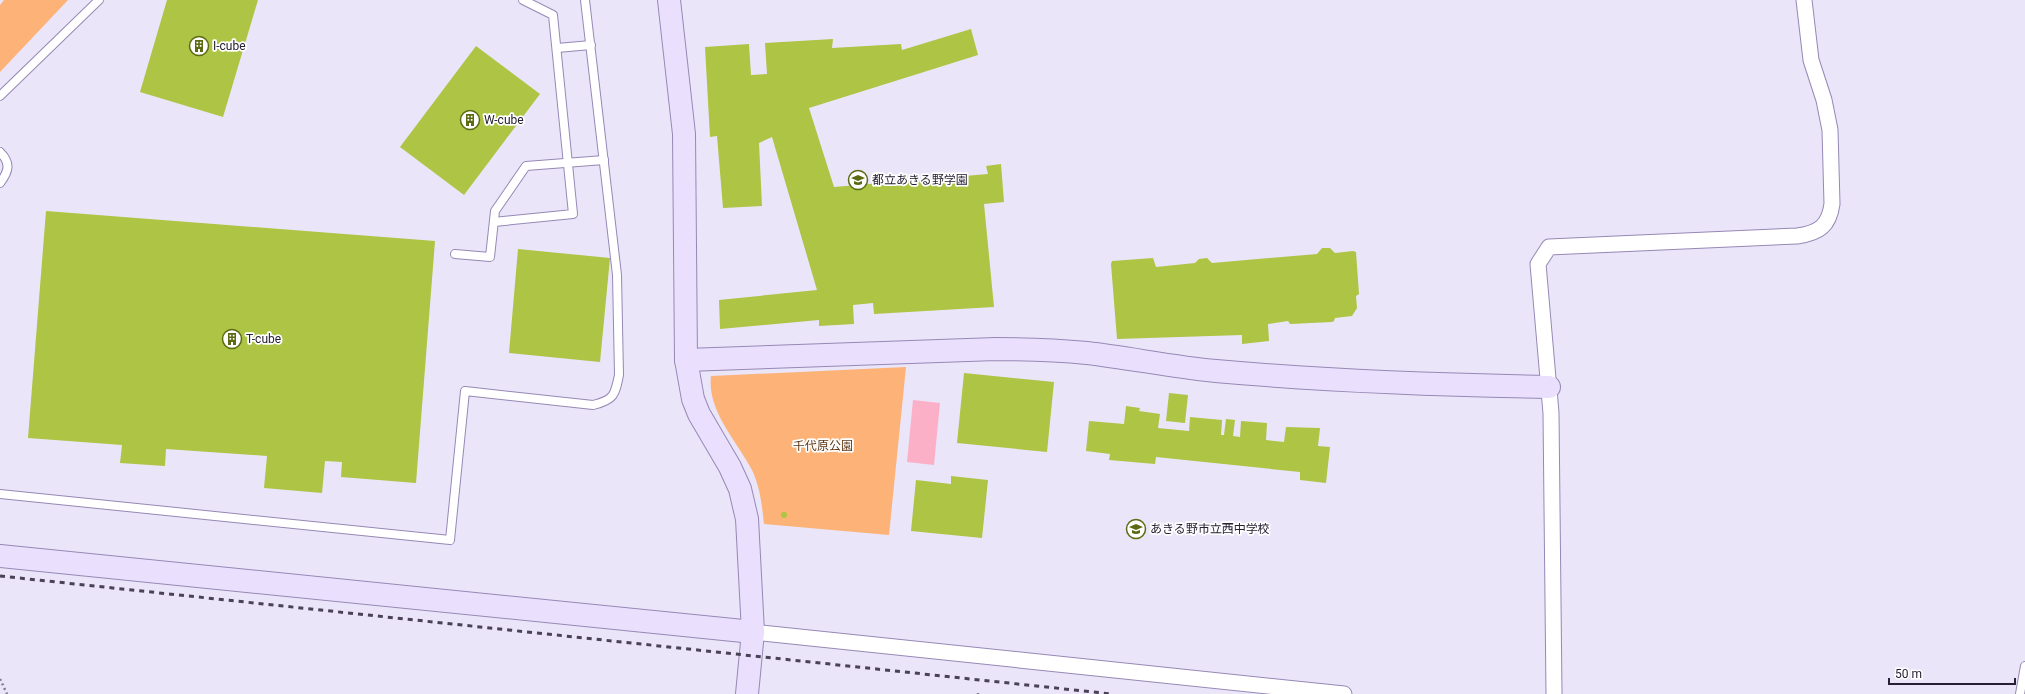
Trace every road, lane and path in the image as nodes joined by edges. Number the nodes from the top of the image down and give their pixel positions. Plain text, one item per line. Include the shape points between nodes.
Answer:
1 (99, 0) edge
2 (524, 0) edge
3 (585, 0) edge
4 (670, 0) edge
5 (1804, 0) edge
6 (590, 45) junction
7 (557, 48) junction
8 (0, 96) edge
9 (0, 152) edge
10 (604, 160) junction
11 (568, 162) junction
12 (0, 183) edge
13 (494, 222) junction
14 (455, 254) dead end
15 (686, 360) junction
16 (1549, 387) junction
17 (0, 494) edge
18 (0, 556) edge
19 (753, 632) junction
20 (2025, 666) edge
21 (0, 678) edge
22 (7, 694) edge
23 (747, 694) edge
24 (1344, 694) edge
25 (1554, 694) edge
26 (2020, 694) edge

1 - 8 lane
2 - 7 lane via 553,15
3 - 6 lane
4 - 15 street via 684,134
5 - 16 street via 1811,60 1824,100 1830,130 1832,204 1830,215 1824,225 1813,234 1797,236 1549,246 1538,264
6 - 7 lane
6 - 10 lane
7 - 11 lane
9 - 12 lane via 9,164 7,173
10 - 11 lane
10 - 17 lane via 617,275 619,375 614,395 607,402 593,405 465,391 450,540
11 - 13 lane via 526,166 495,210
11 - 13 lane via 574,214
13 - 14 lane via 490,257
15 - 16 street via 996,349 1037,350 1086,353 1195,369 1274,377 1435,385
15 - 19 street via 693,399 699,414 730,467 744,504
16 - 25 street
18 - 19 street
19 - 23 street
19 - 24 street
20 - 26 lane
21 - 22 path

